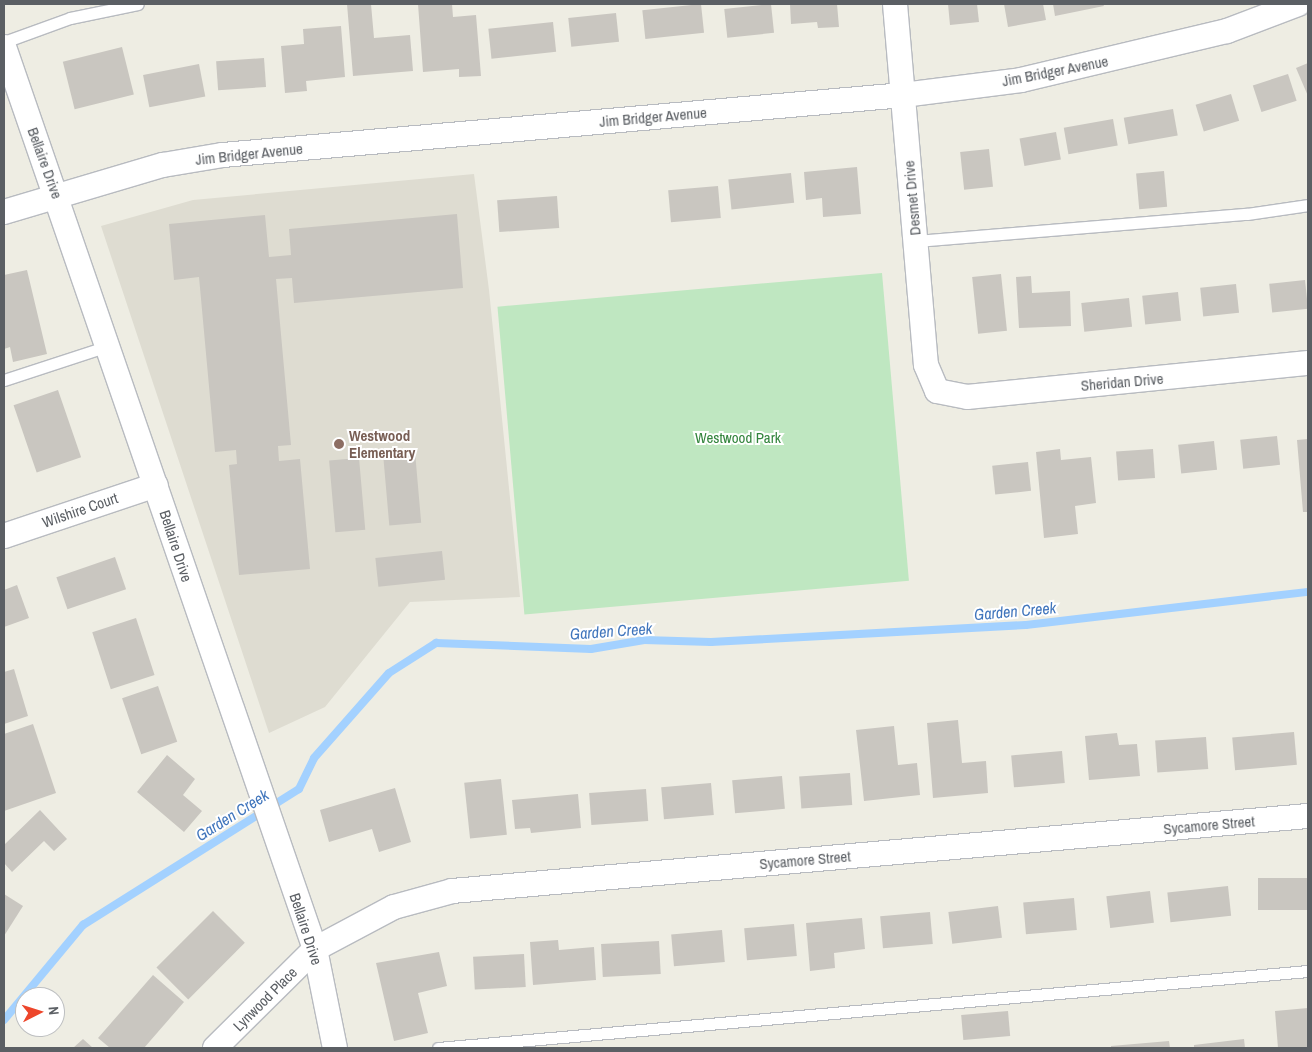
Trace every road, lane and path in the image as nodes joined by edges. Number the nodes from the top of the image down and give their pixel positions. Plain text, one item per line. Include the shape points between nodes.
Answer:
1 (138, 4) edge
2 (895, 4) edge
3 (1298, 4) edge
4 (4, 42) edge
5 (4, 47) edge
6 (903, 95) junction
7 (56, 194) junction
8 (1308, 205) edge
9 (4, 212) edge
10 (916, 241) junction
11 (108, 346) junction
12 (1308, 363) edge
13 (4, 380) edge
14 (937, 391) joint
15 (156, 484) junction
16 (4, 536) edge
17 (1308, 816) edge
18 (315, 949) junction
19 (1308, 971) edge
20 (215, 1048) edge
21 (335, 1048) edge
22 (438, 1048) edge

1 - 4 lane via 70,18
2 - 6 street, Desmet Drive
3 - 6 street, Jim Bridger Avenue via 1226,31 1059,73
5 - 7 street, Bellaire Drive
6 - 7 street, Jim Bridger Avenue via 223,155 163,165
6 - 10 street, Desmet Drive
7 - 9 street, Jim Bridger Avenue
7 - 11 street, Bellaire Drive
8 - 10 lane via 1247,214
10 - 14 street, Desmet Drive via 926,366
11 - 13 lane
11 - 15 street, Bellaire Drive
12 - 14 street, Sheridan Drive via 967,397
15 - 16 street, Wilshire Court
15 - 18 street, Bellaire Drive via 256,786
17 - 18 street, Sycamore Street via 452,891 394,907
18 - 20 street, Lynwood Place
18 - 21 street, Bellaire Drive
19 - 22 lane

